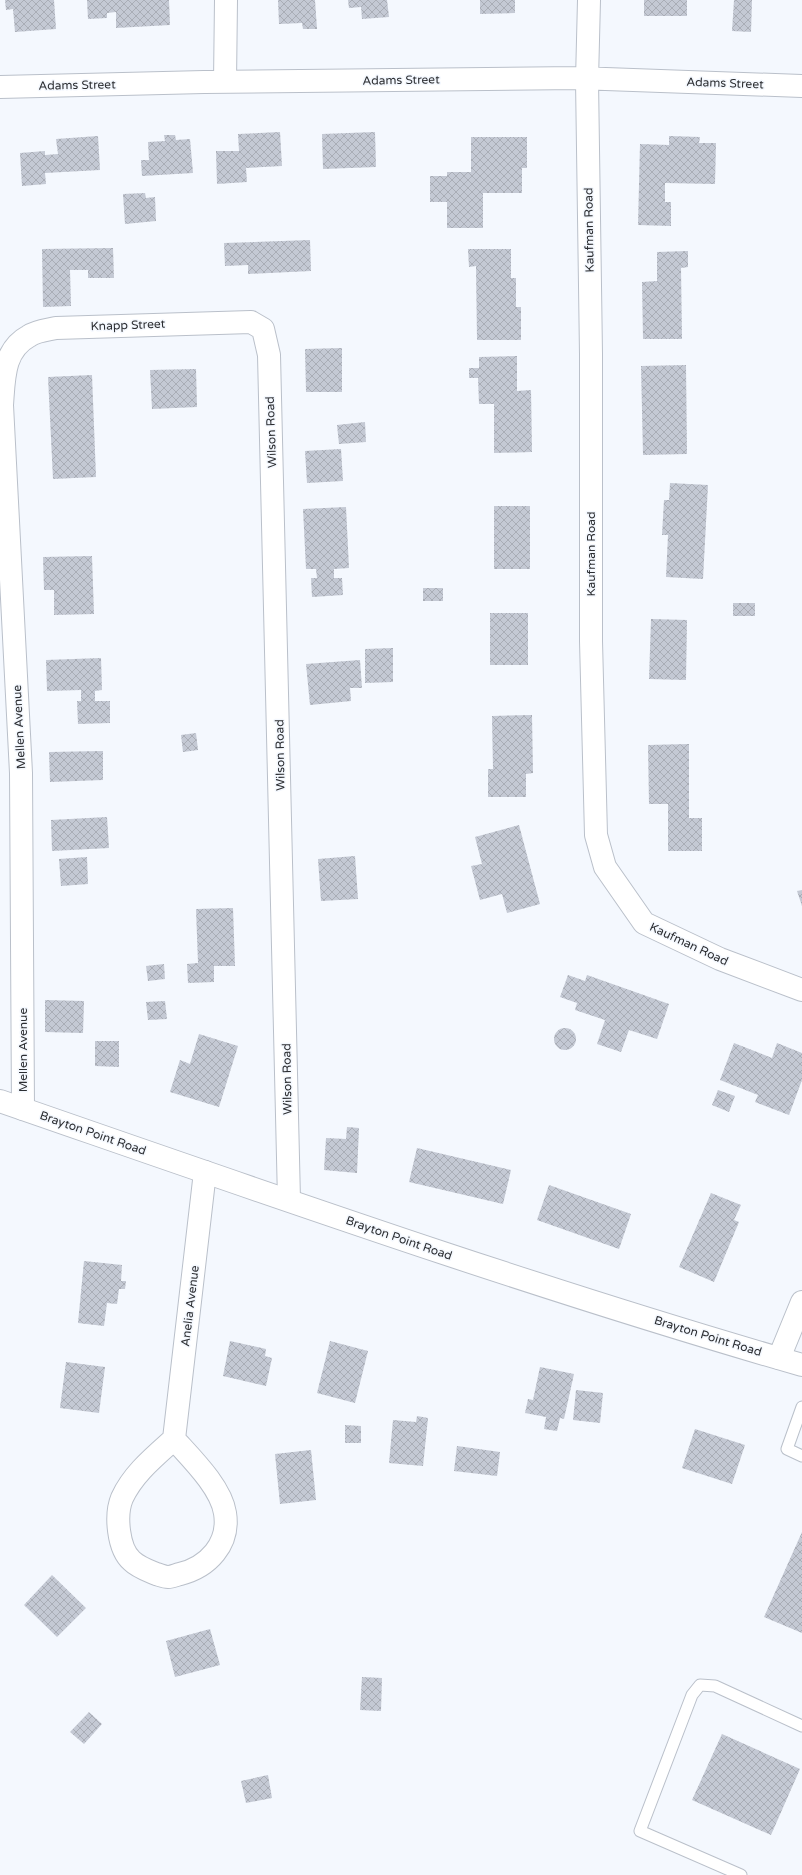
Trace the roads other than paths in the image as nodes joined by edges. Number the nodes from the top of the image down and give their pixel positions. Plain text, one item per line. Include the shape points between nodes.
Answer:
1 (226, 0) edge
2 (589, 0) edge
3 (587, 78) junction
4 (225, 82) junction
5 (802, 86) edge
6 (0, 87) edge
7 (248, 322) joint
8 (14, 347) joint
9 (802, 990) edge
10 (0, 1100) edge
11 (23, 1109) junction
12 (205, 1172) junction
13 (289, 1200) junction
14 (802, 1302) edge
15 (779, 1358) junction
16 (802, 1365) edge
17 (802, 1407) edge
18 (174, 1439) junction
19 (802, 1456) edge
20 (802, 1726) edge
21 (741, 1875) edge

1 - 4 street
2 - 3 street, Kaufman Road
3 - 4 street, Adams Street
3 - 5 street, Adams Street
3 - 9 street, Kaufman Road via 591,354 591,642 596,836 605,866 644,923 720,959
4 - 6 street, Adams Street
7 - 8 street, Knapp Street via 56,328 29,335
7 - 13 street, Wilson Road via 263,329 269,355
8 - 11 street, Mellen Avenue via 5,368 2,405 21,773
10 - 11 street, Brayton Point Road
11 - 12 street, Brayton Point Road
12 - 13 street, Brayton Point Road
12 - 18 street, Anelia Avenue
13 - 15 street, Brayton Point Road via 514,1276
14 - 15 street
15 - 16 street, Brayton Point Road
17 - 19 lane via 787,1449
18 - 18 street via 141,1469 122,1499 118,1524 122,1543 132,1561 151,1572 168,1577 192,1571 216,1553 226,1534 225,1513 220,1498 201,1470
20 - 21 lane via 715,1686 700,1685 692,1694 640,1831

